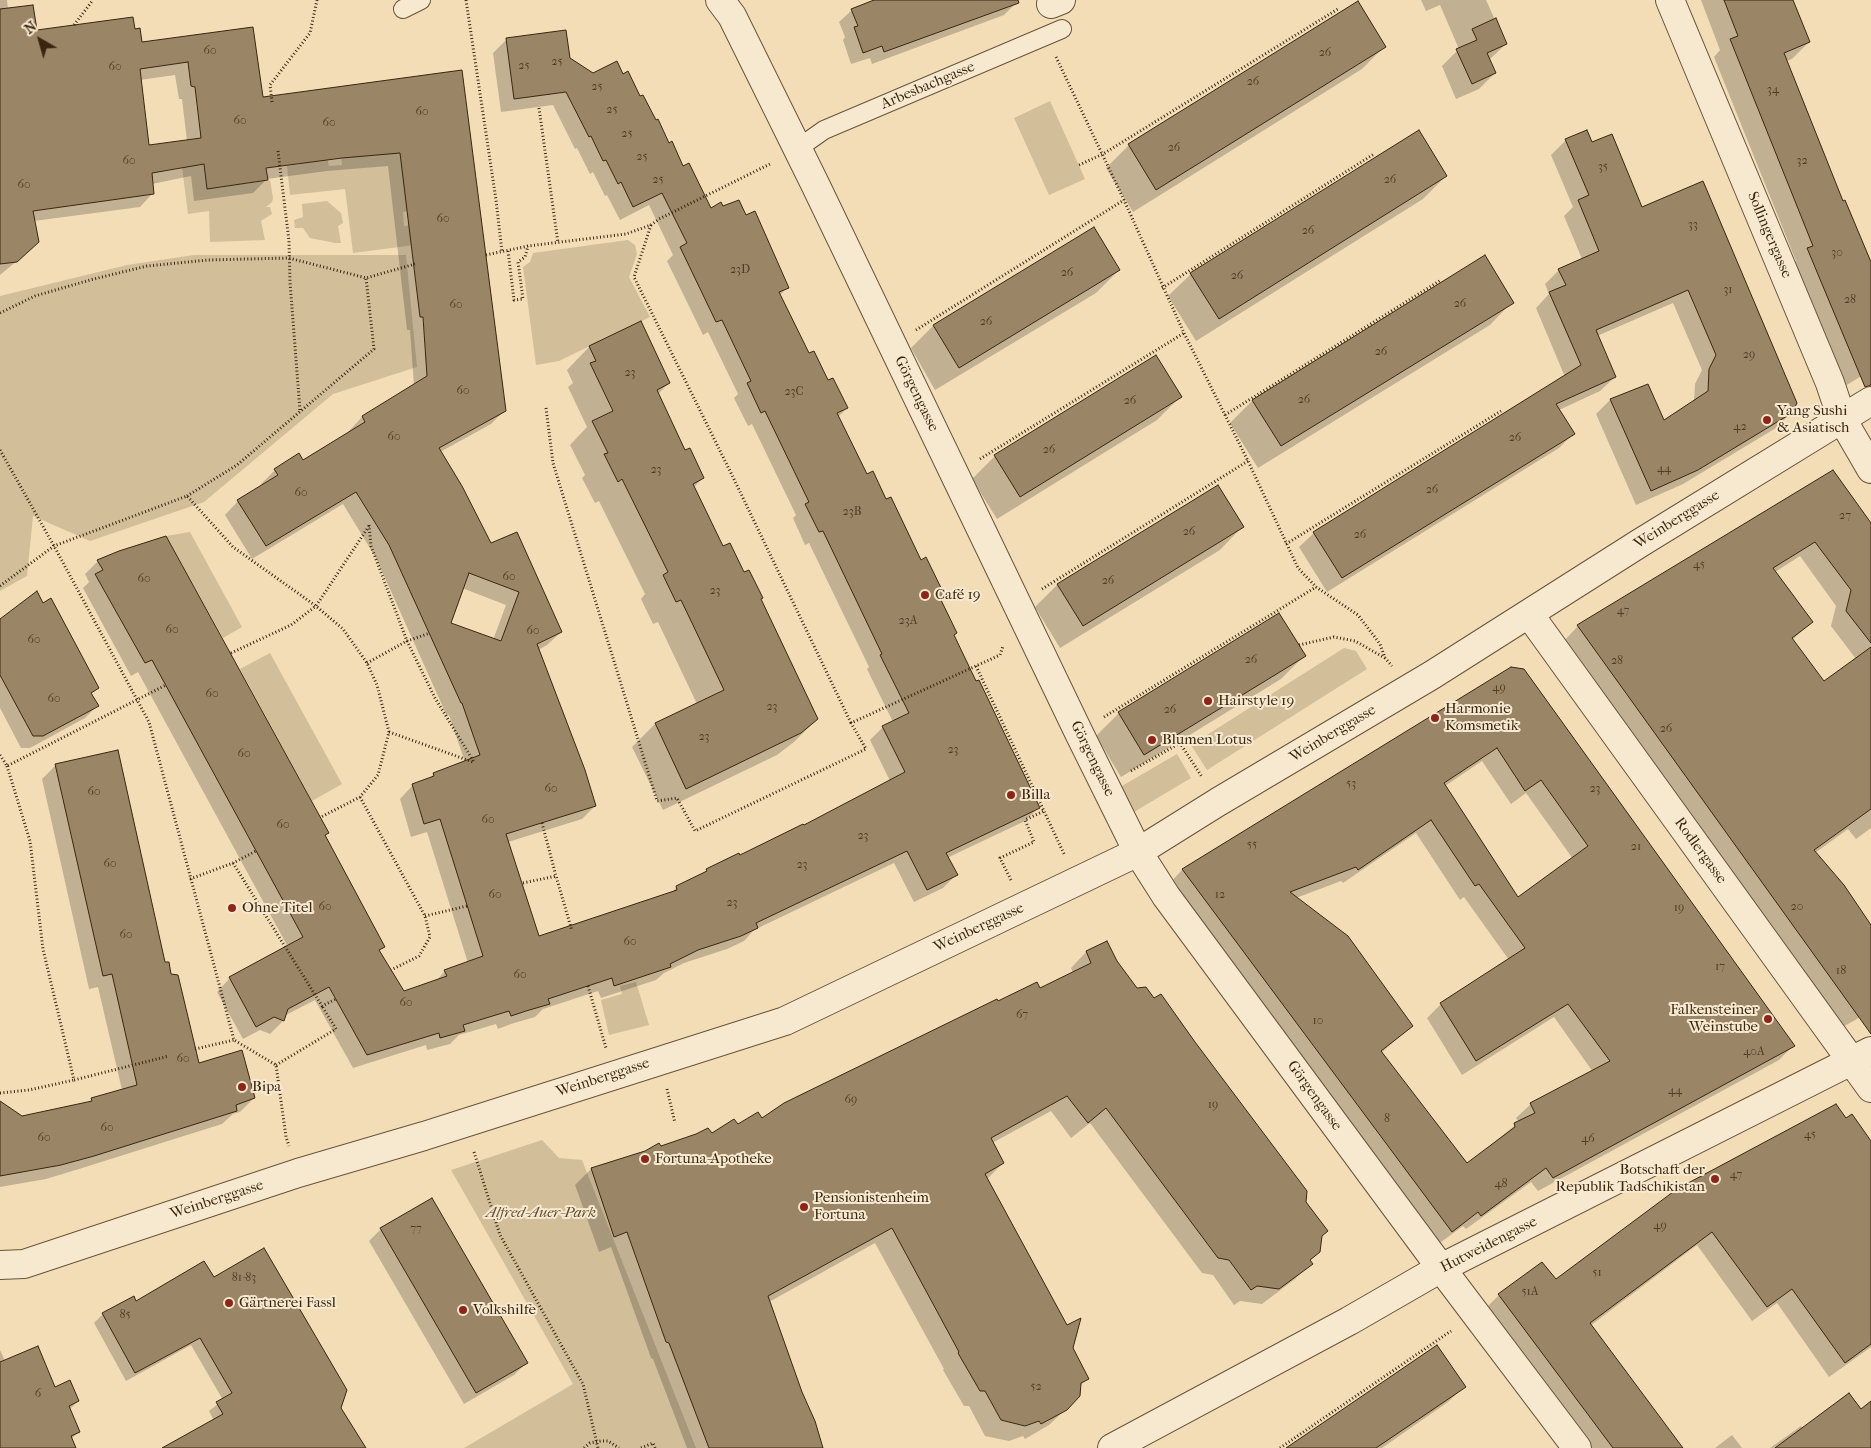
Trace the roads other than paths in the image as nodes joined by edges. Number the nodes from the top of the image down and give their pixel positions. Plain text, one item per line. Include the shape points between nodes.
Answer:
1 (421, 0) edge
2 (720, 0) edge
3 (1670, 0) edge
4 (404, 10) dead end
5 (1054, 32) road end
6 (797, 149) junction
7 (1871, 401) edge
8 (1842, 419) junction
9 (1871, 469) edge
10 (1529, 614) junction
11 (1138, 852) junction
12 (1862, 1056) edge
13 (1871, 1088) edge
14 (0, 1264) edge
15 (1441, 1268) junction
16 (1112, 1448) edge
17 (1577, 1448) edge

1 - 4 lane
2 - 6 street, Görgengasse via 732,16
3 - 8 street, Sollingergasse via 1830,383
5 - 6 lane, Arbesbachgasse via 824,130
6 - 11 street, Görgengasse
7 - 8 street, Weinberggasse
8 - 9 street, Sollingergasse
8 - 10 street, Weinberggasse
10 - 11 street, Weinberggasse
10 - 12 street, Rodlergasse
11 - 14 street, Weinberggasse via 785,1020 298,1173 24,1264
11 - 15 street, Görgengasse via 1166,896
12 - 13 street, Rodlergasse
12 - 15 street, Hutweidengasse
15 - 16 street, Hutweidengasse
15 - 17 street, Görgengasse

